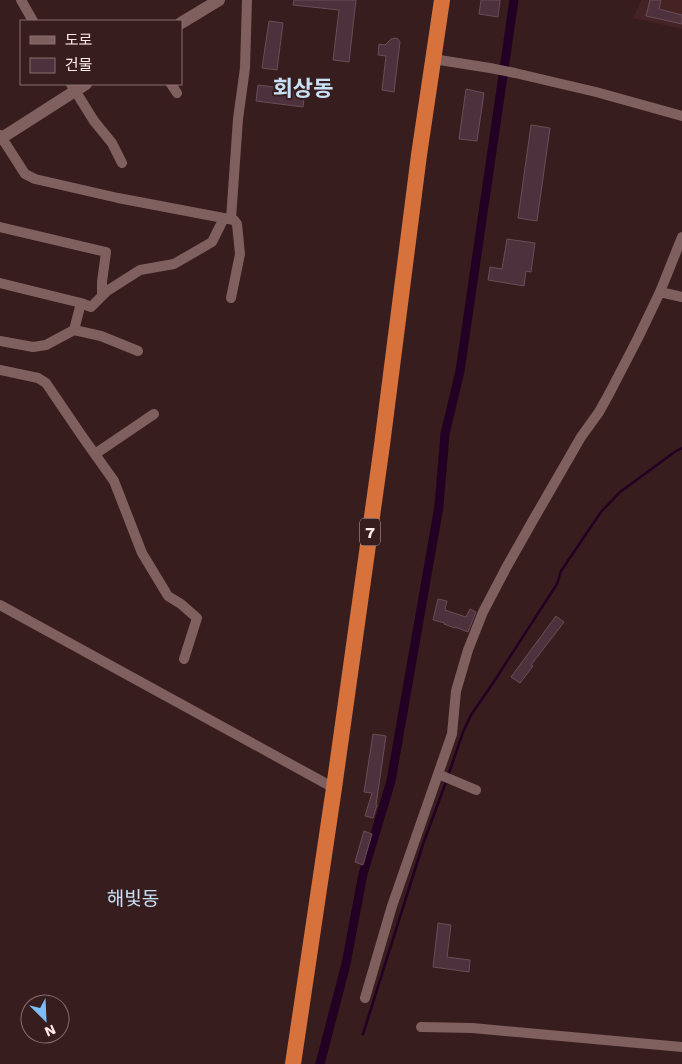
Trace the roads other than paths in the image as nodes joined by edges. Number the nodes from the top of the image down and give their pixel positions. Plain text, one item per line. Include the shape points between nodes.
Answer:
1 (21, 0) edge
2 (218, 0) edge
3 (247, 0) edge
4 (442, 0) edge
5 (33, 20) edge
6 (182, 22) edge
7 (433, 59) junction
8 (172, 85) edge
9 (77, 86) edge
10 (177, 93) dead end
11 (682, 116) edge
12 (1, 137) edge
13 (122, 162) dead end
14 (227, 219) junction
15 (0, 227) edge
16 (682, 237) edge
17 (0, 283) edge
18 (660, 292) junction
19 (102, 296) junction
20 (682, 297) edge
21 (231, 298) dead end
22 (81, 303) junction
23 (74, 330) junction
24 (0, 340) edge
25 (138, 351) dead end
26 (0, 370) edge
27 (154, 414) dead end
28 (95, 454) junction
29 (0, 605) edge
30 (184, 659) dead end
31 (439, 774) junction
32 (334, 788) junction
33 (476, 790) dead end
34 (365, 998) dead end
35 (421, 1026) dead end
36 (682, 1047) edge
37 (293, 1064) edge

1 - 5 street
2 - 6 street
3 - 14 street via 245,68
4 - 7 highway, 7
7 - 11 street via 515,73
7 - 32 highway, 7
8 - 10 street
9 - 12 street
9 - 13 street via 94,121
12 - 14 street via 25,174 35,179
14 - 19 street via 212,242 174,264 140,270
14 - 21 street via 237,224 240,254
15 - 19 street via 106,252
16 - 18 street
17 - 22 street
18 - 20 street
18 - 31 street via 609,394 581,437 483,612 456,691 452,734
19 - 22 street via 91,307
22 - 23 street
23 - 24 street via 46,346 34,347
23 - 25 street via 101,336
26 - 28 street via 38,378 46,383
27 - 28 street
28 - 30 street via 114,481 142,553 168,596 197,618
29 - 32 street
31 - 33 street
31 - 34 street via 392,906
32 - 37 highway, 7
35 - 36 street

